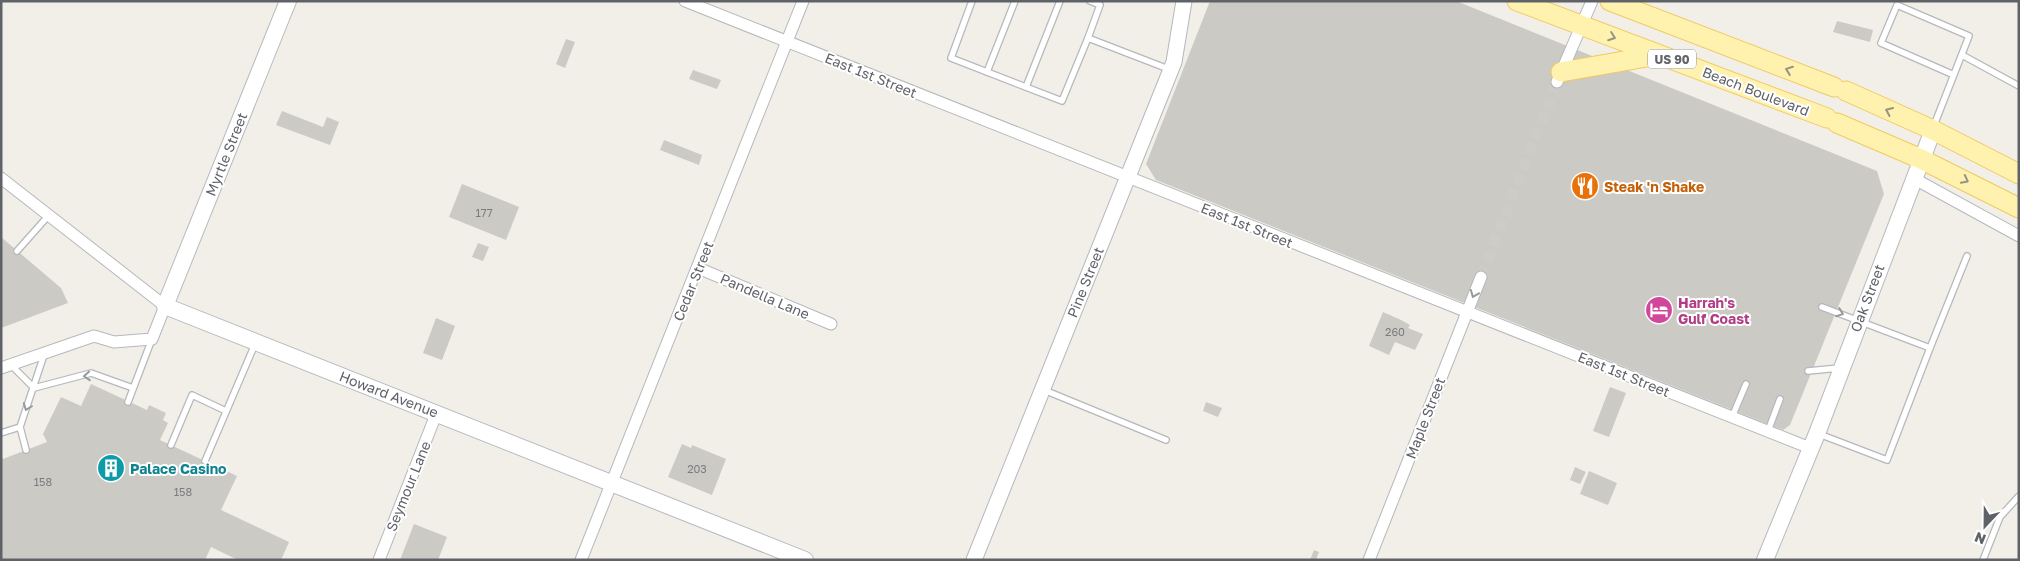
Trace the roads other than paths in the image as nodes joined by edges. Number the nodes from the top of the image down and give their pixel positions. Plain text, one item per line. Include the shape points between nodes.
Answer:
1 (288, 1) edge
2 (685, 1) edge
3 (804, 1) edge
4 (972, 1) edge
5 (1015, 1) edge
6 (1060, 1) edge
7 (1090, 1) edge
8 (1184, 1) edge
9 (1518, 1) edge
10 (1592, 1) edge
11 (1610, 1) edge
12 (1898, 3) edge
13 (1580, 25) junction
14 (1088, 38) junction
15 (788, 42) junction
16 (1660, 55) junction
17 (1962, 55) junction
18 (1171, 70) junction
19 (987, 72) junction
20 (1954, 75) junction
21 (1559, 77) joint
22 (2019, 86) edge
23 (1026, 87) junction
24 (1933, 130) junction
25 (1921, 159) junction
26 (2019, 174) edge
27 (1127, 177) junction
28 (1, 178) edge
29 (1913, 178) junction
30 (2019, 208) edge
31 (49, 215) junction
32 (2019, 236) edge
33 (17, 251) dead end
34 (1968, 256) dead end
35 (698, 268) junction
36 (1481, 277) tunnel mouth
37 (165, 306) junction
38 (1822, 307) dead end
39 (1467, 312) junction
40 (1859, 320) junction
41 (831, 324) dead end
42 (152, 339) junction
43 (256, 342) junction
44 (1930, 348) junction
45 (46, 352) junction
46 (6, 366) edge
47 (1841, 368) junction
48 (1808, 371) dead end
49 (1746, 384) dead end
50 (34, 388) junction
51 (133, 388) junction
52 (1042, 389) junction
53 (1780, 399) dead end
54 (128, 402) dead end
55 (226, 411) junction
56 (437, 412) junction
57 (1732, 417) junction
58 (20, 427) junction
59 (1768, 431) junction
60 (1, 433) edge
61 (1166, 440) dead end
62 (1813, 441) junction
63 (171, 445) dead end
64 (26, 450) dead end
65 (205, 461) dead end
66 (612, 483) junction
67 (2019, 496) edge
68 (378, 560) edge
69 (581, 560) edge
70 (805, 560) edge
71 (974, 560) edge
72 (1369, 560) edge
73 (1765, 560) edge
74 (1983, 560) edge

1 - 37 main road, Myrtle Street
2 - 15 street, East 1st Street
3 - 15 street, Cedar Street
4 - 19 lane via 951,58
5 - 19 lane
6 - 23 lane
7 - 14 lane via 1100,5
8 - 18 street, Pine Street
9 - 13 main road, Beach Boulevard / US 90
10 - 13 street
24 -> 11 main road, US 90 via 1840,89
12 - 17 lane, Oak Street via 1969,36
12 - 20 lane via 1881,44
13 -> 16 main road, Beach Boulevard / US 90
13 - 21 street
14 - 18 lane
14 - 23 lane via 1062,101
15 - 27 street, East 1st Street
15 - 35 street, Cedar Street
16 - 21 main road
16 - 25 main road, Beach Boulevard / US 90
17 - 20 lane, Oak Street
17 - 22 lane
18 - 27 street, Pine Street
19 - 23 lane
20 - 24 lane, Oak Street
24 - 25 main road, Oak Street
24 - 26 main road, US 90
25 - 29 main road, Oak Street
25 -> 30 main road, Beach Boulevard / US 90
27 - 39 street, East 1st Street
27 - 52 street, Pine Street
28 - 31 street, Howard Avenue
29 - 32 street
29 - 40 main road, Oak Street
31 - 33 lane
31 - 37 street, Howard Avenue
34 - 44 lane
35 - 41 street, Pandella Lane
35 - 66 street, Cedar Street
36 -> 39 street, Maple Street
37 - 42 street
37 - 43 main road, Howard Avenue
38 -> 40 lane
39 - 57 street, East 1st Street
39 - 72 street, Maple Street
40 - 44 lane
40 - 47 main road, Oak Street
42 - 45 street via 114,342 94,336
42 - 51 lane
43 - 55 lane
43 - 56 main road, Howard Avenue
44 - 62 lane via 1887,460
45 - 46 street
45 - 50 lane
46 - 50 lane
47 - 48 lane
47 - 62 main road, Oak Street
49 - 57 lane
51 -> 50 lane via 91,373
50 -> 58 lane
51 - 54 lane
52 - 61 lane
52 - 71 street, Pine Street
53 - 59 lane
55 - 63 lane via 192,395
55 - 65 lane
56 - 66 main road, Howard Avenue
56 - 68 street, Seymour Lane
57 - 59 street, East 1st Street
58 - 60 lane
58 - 64 lane
59 - 62 street, East 1st Street
62 - 73 main road, Oak Street
66 - 69 street, Cedar Street
66 - 70 main road, Howard Avenue
67 - 74 lane via 2000,517

